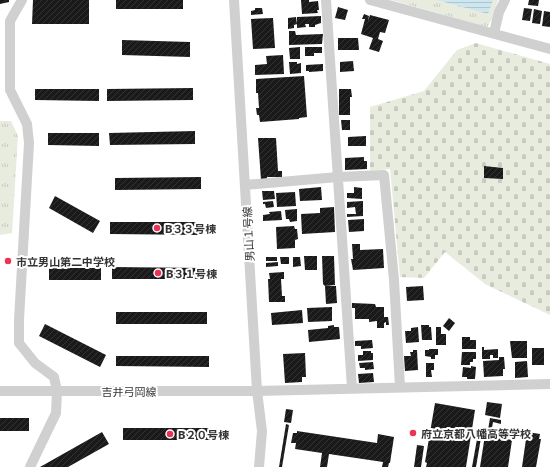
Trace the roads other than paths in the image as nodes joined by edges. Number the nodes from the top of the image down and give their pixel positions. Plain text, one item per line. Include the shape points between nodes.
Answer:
1 (22, 0) edge
2 (234, 0) edge
3 (326, 0) edge
4 (370, 0) edge
5 (505, 0) edge
6 (494, 33) junction
7 (550, 49) edge
8 (338, 177) junction
9 (245, 185) junction
10 (550, 384) edge
11 (400, 387) junction
12 (352, 388) junction
13 (0, 391) edge
14 (57, 391) junction
15 (257, 391) junction
16 (30, 467) edge
17 (259, 467) edge

1 - 14 street via 10,21 10,90 27,124 29,143 19,343 35,363 54,377
2 - 9 street, 男山１号線
3 - 8 street
4 - 6 street
5 - 6 street
6 - 7 street
8 - 9 street
8 - 11 street via 384,175 394,280
8 - 12 street
9 - 15 street, 男山１号線
10 - 11 street, 吉井弓岡線
11 - 12 street, 吉井弓岡線
12 - 15 street, 吉井弓岡線
13 - 14 street, 吉井弓岡線
14 - 15 street, 吉井弓岡線
14 - 16 street via 56,413
15 - 17 street, 男山１号線 via 262,431

